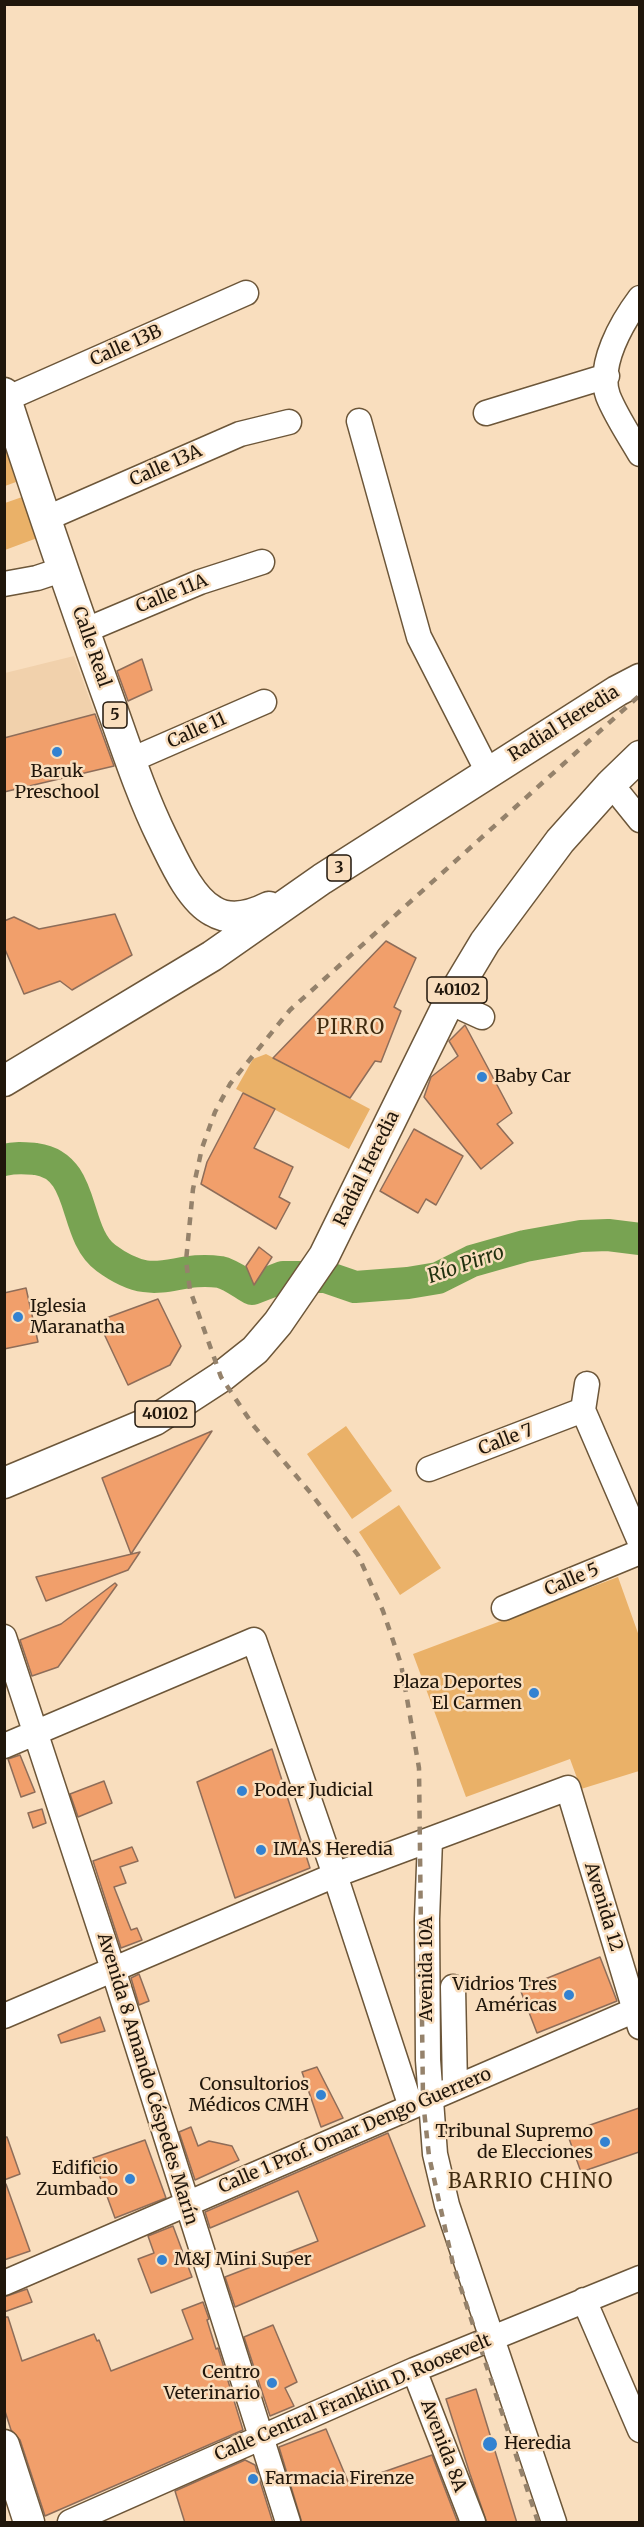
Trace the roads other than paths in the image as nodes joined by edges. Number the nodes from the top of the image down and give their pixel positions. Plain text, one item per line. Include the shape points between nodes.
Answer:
1 (246, 293) dead end
2 (639, 298) edge
3 (607, 376) junction
4 (5, 396) edge
5 (486, 413) dead end
6 (359, 421) dead end
7 (290, 422) dead end
8 (639, 454) edge
9 (45, 519) junction
10 (262, 562) dead end
11 (64, 569) junction
12 (4, 584) edge
13 (84, 631) junction
14 (632, 686) edge
15 (264, 702) dead end
16 (131, 760) junction
17 (488, 772) junction
18 (630, 772) edge
19 (639, 820) edge
20 (322, 879) junction
21 (449, 1002) junction
22 (482, 1017) dead end
23 (4, 1081) edge
24 (587, 1384) dead end
25 (583, 1410) junction
26 (429, 1469) dead end
27 (4, 1483) edge
28 (639, 1542) edge
29 (639, 1552) edge
30 (504, 1608) dead end
31 (4, 1637) edge
32 (36, 1732) junction
33 (4, 1746) edge
34 (430, 1840) junction
35 (335, 1875) junction
36 (113, 1969) junction
37 (453, 1987) dead end
38 (638, 2015) edge
39 (4, 2016) edge
40 (455, 2087) junction
41 (420, 2102) junction
42 (187, 2204) junction
43 (639, 2278) edge
44 (4, 2283) edge
45 (584, 2300) junction
46 (490, 2338) junction
47 (414, 2370) junction
48 (639, 2430) edge
49 (259, 2437) junction
50 (4, 2445) edge
51 (29, 2523) edge
52 (70, 2523) edge
53 (288, 2523) edge
54 (473, 2523) edge
55 (554, 2523) edge

1 - 4 street, Calle 13B
2 - 3 street via 621,323 607,363
3 - 5 street
3 - 8 street via 607,395
4 - 9 main road, Calle Real / 5
6 - 17 street via 419,637
7 - 9 street, Calle 13A via 240,434
9 - 11 main road, Calle Real / 5
10 - 13 street, Calle 11A via 200,582
11 - 12 street
11 - 13 main road, Calle Real / 5
13 - 16 main road, Calle Real / 5
14 - 17 main road, Radial Heredia / 3
15 - 16 street, Calle 11
16 - 20 main road, Calle Real / 5 via 179,870 198,899 213,911 231,917 245,916
17 - 20 main road, Radial Heredia / 3
18 - 19 street
18 - 21 main road, Radial Heredia / 40102 via 560,841 485,942
20 - 23 main road, Radial Heredia / 3 via 212,956
21 - 22 street
21 - 27 main road, Radial Heredia / 40102 via 324,1256 296,1300 255,1350 155,1420
24 - 25 street
25 - 26 street, Calle 7
25 - 28 street
29 - 30 street, Calle 5
31 - 32 street, Avenida 8 Amando Céspedes Marín
32 - 33 street
32 - 35 street via 254,1640
32 - 36 street, Avenida 8 Amando Céspedes Marín
34 - 35 street
34 - 38 street, Avenida 12 via 568,1788
34 - 41 street, Avenida 10A
35 - 36 street
35 - 41 street
36 - 39 street
36 - 42 street, Avenida 8 Amando Céspedes Marín
37 - 40 street
38 - 40 street, Calle 1 Prof. Omar Dengo Guerrero
40 - 41 street, Calle 1 Prof. Omar Dengo Guerrero
41 - 42 street, Calle 1 Prof. Omar Dengo Guerrero
41 - 46 street via 447,2205
42 - 44 street, Calle 1 Prof. Omar Dengo Guerrero
42 - 49 street, Avenida 8 Amando Céspedes Marín
43 - 45 street, Calle Central Franklin D. Roosevelt
45 - 46 street, Calle Central Franklin D. Roosevelt
45 - 48 street
46 - 47 street, Calle Central Franklin D. Roosevelt
46 - 55 street
47 - 49 street, Calle Central Franklin D. Roosevelt
47 - 54 street, Avenida 8A
49 - 52 street, Calle Central Franklin D. Roosevelt
49 - 53 street, Avenida 8 Amando Céspedes Marín
50 - 51 main road

